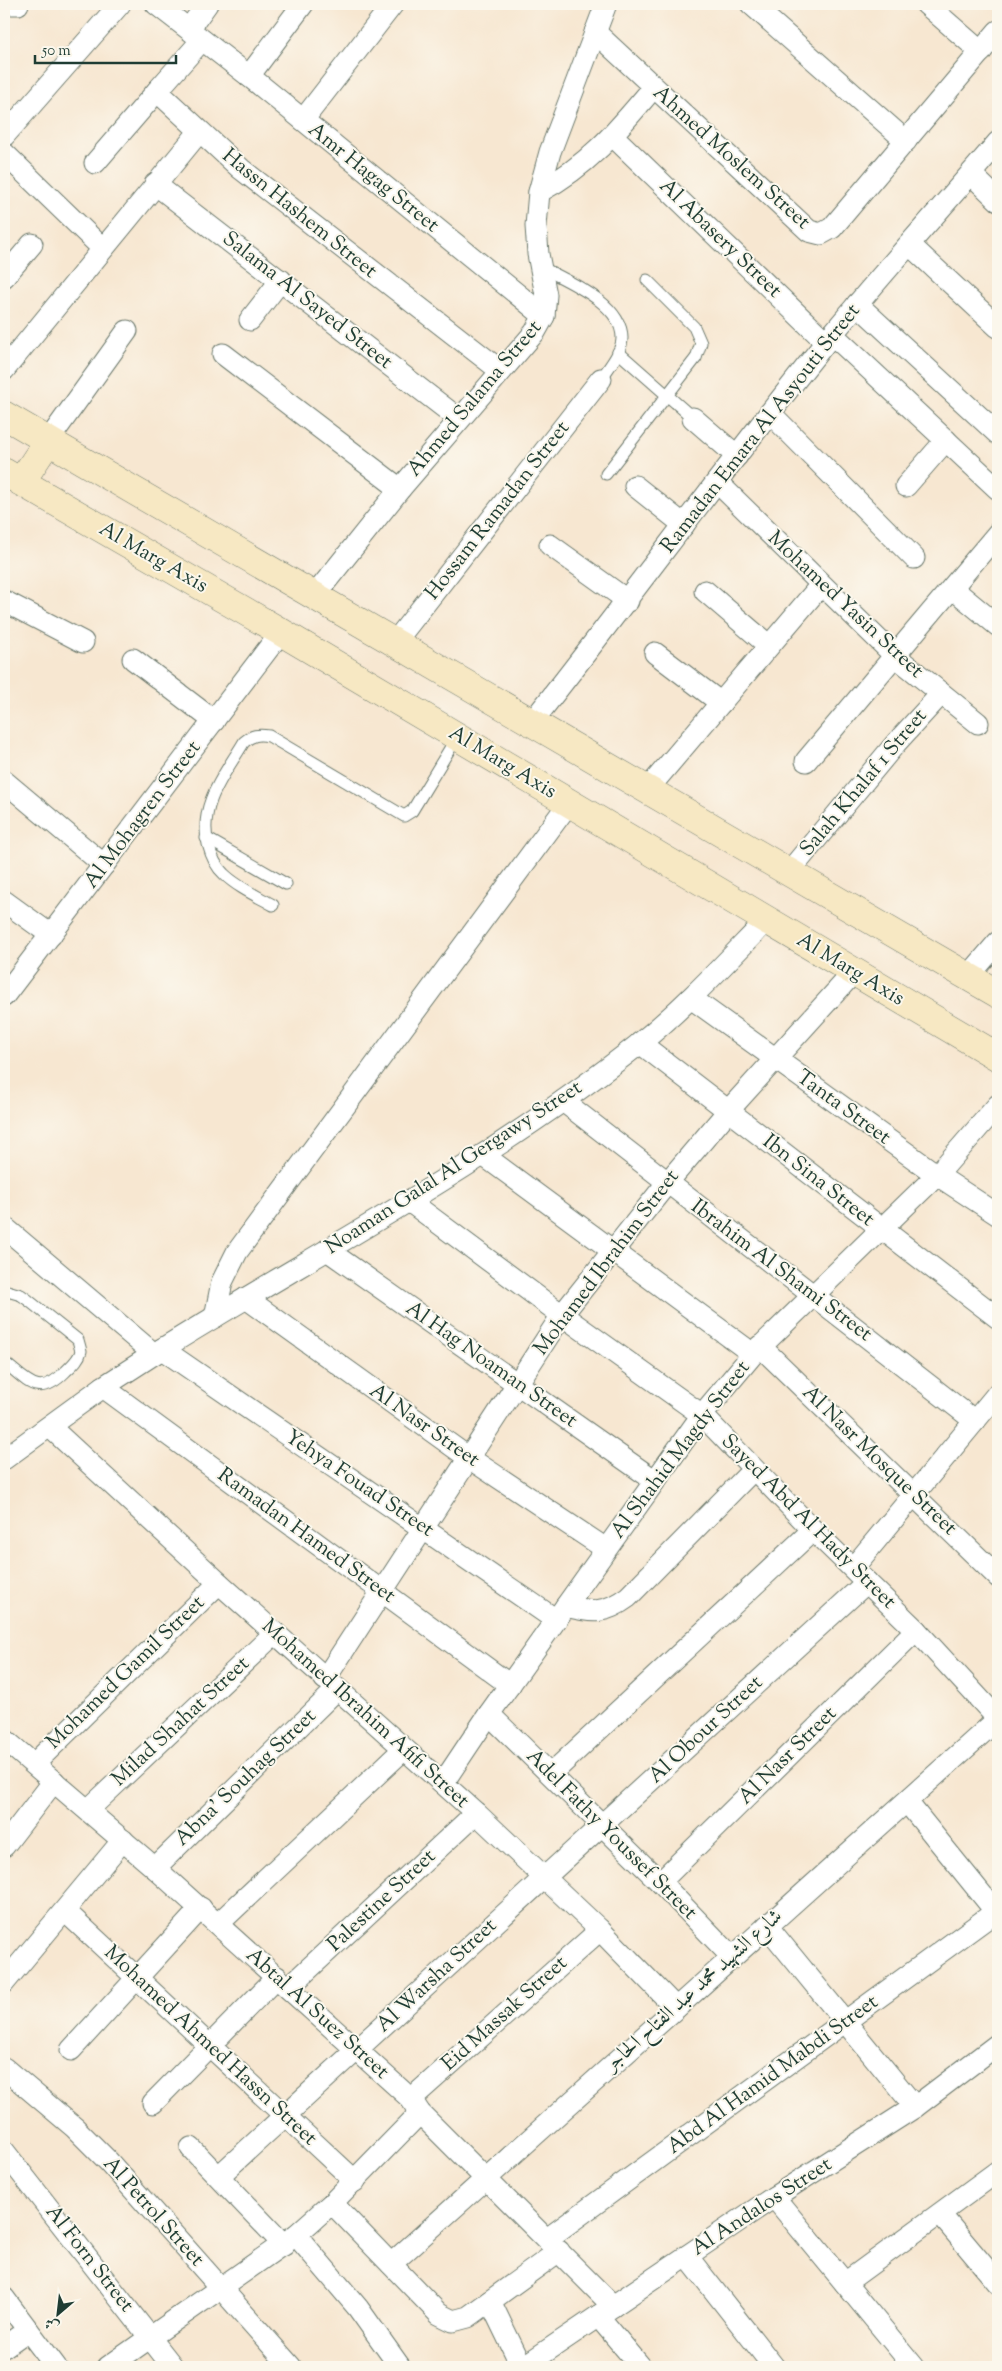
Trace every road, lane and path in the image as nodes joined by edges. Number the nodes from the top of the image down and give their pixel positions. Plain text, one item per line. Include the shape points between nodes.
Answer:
1 (9, 4) edge
2 (18, 4) edge
3 (120, 4) edge
4 (156, 4) edge
5 (207, 4) edge
6 (303, 4) edge
7 (393, 4) edge
8 (606, 4) edge
9 (751, 4) edge
10 (926, 4) edge
11 (998, 31) edge
12 (595, 32) junction
13 (195, 35) junction
14 (980, 52) junction
15 (249, 76) junction
16 (653, 88) junction
17 (157, 91) junction
18 (303, 120) junction
19 (199, 132) junction
20 (4, 136) edge
21 (613, 136) junction
22 (906, 141) junction
23 (998, 142) edge
24 (4, 153) edge
25 (95, 163) dead end
26 (971, 174) junction
27 (156, 184) junction
28 (539, 192) junction
29 (998, 200) edge
30 (32, 244) dead end
31 (910, 245) junction
32 (102, 248) junction
33 (541, 267) junction
34 (4, 277) edge
35 (281, 280) junction
36 (647, 280) dead end
37 (858, 304) junction
38 (544, 316) junction
39 (250, 320) dead end
40 (998, 327) edge
41 (127, 331) dead end
42 (829, 338) junction
43 (618, 352) junction
44 (222, 354) dead end
45 (4, 370) edge
46 (501, 371) junction
47 (601, 379) joint
48 (669, 396) junction
49 (770, 413) junction
50 (4, 415) edge
51 (694, 418) joint
52 (459, 419) junction
53 (998, 434) edge
54 (946, 440) junction
55 (48, 441) junction
56 (737, 456) junction
57 (606, 474) dead end
58 (12, 477) edge
59 (717, 482) junction
60 (635, 486) dead end
61 (906, 486) dead end
62 (400, 489) junction
63 (998, 490) edge
64 (684, 525) junction
65 (998, 533) edge
66 (550, 545) dead end
67 (914, 558) dead end
68 (821, 585) junction
69 (952, 588) junction
70 (705, 591) dead end
71 (315, 595) junction
72 (4, 601) edge
73 (628, 601) junction
74 (998, 626) edge
75 (281, 632) junction
76 (83, 642) dead end
77 (395, 642) junction
78 (768, 645) junction
79 (655, 653) dead end
80 (894, 655) junction
81 (133, 659) dead end
82 (941, 694) junction
83 (721, 702) junction
84 (214, 721) junction
85 (532, 722) junction
86 (978, 723) dead end
87 (457, 736) junction
88 (806, 761) dead end
89 (4, 781) edge
90 (648, 790) junction
91 (569, 803) junction
92 (206, 838) junction
93 (104, 865) junction
94 (789, 872) junction
95 (286, 884) dead end
96 (4, 901) edge
97 (273, 905) dead end
98 (767, 920) junction
99 (51, 935) junction
100 (998, 942) edge
101 (854, 972) junction
102 (968, 977) junction
103 (7, 987) edge
104 (998, 994) edge
105 (691, 998) junction
106 (640, 1044) junction
107 (998, 1057) edge
108 (775, 1059) junction
109 (564, 1101) junction
110 (998, 1105) edge
111 (728, 1110) junction
112 (483, 1155) junction
113 (937, 1175) junction
114 (667, 1183) junction
115 (408, 1201) junction
116 (998, 1214) edge
117 (4, 1227) edge
118 (881, 1230) junction
119 (328, 1250) junction
120 (615, 1250) junction
121 (4, 1290) edge
122 (814, 1295) junction
123 (246, 1298) junction
124 (562, 1315) junction
125 (215, 1317) junction
126 (998, 1318) edge
127 (757, 1350) junction
128 (158, 1352) junction
129 (4, 1362) edge
130 (518, 1384) junction
131 (102, 1387) junction
132 (998, 1393) edge
133 (702, 1415) junction
134 (975, 1421) junction
135 (50, 1426) junction
136 (469, 1458) junction
137 (4, 1459) edge
138 (753, 1470) junction
139 (654, 1480) junction
140 (914, 1495) junction
141 (423, 1528) junction
142 (813, 1530) junction
143 (606, 1549) junction
144 (997, 1572) edge
145 (860, 1575) junction
146 (219, 1583) junction
147 (382, 1592) junction
148 (561, 1613) junction
149 (916, 1630) junction
150 (275, 1633) junction
151 (331, 1684) junction
152 (510, 1685) junction
153 (490, 1714) junction
154 (998, 1719) edge
155 (4, 1739) edge
156 (404, 1749) junction
157 (34, 1764) junction
158 (551, 1774) junction
159 (54, 1781) junction
160 (443, 1783) junction
161 (907, 1802) junction
162 (88, 1810) junction
163 (476, 1813) junction
164 (602, 1825) junction
165 (123, 1840) junction
166 (4, 1846) edge
167 (155, 1868) junction
168 (545, 1878) junction
169 (660, 1882) junction
170 (201, 1908) junction
171 (65, 1911) junction
172 (997, 1911) edge
173 (218, 1924) junction
174 (767, 1926) junction
175 (600, 1930) junction
176 (732, 1957) junction
177 (137, 1978) junction
178 (4, 1983) edge
179 (283, 1983) junction
180 (676, 2008) junction
181 (846, 2021) junction
182 (998, 2044) edge
183 (209, 2046) junction
184 (71, 2050) dead end
185 (356, 2050) junction
186 (4, 2069) edge
187 (153, 2103) dead end
188 (416, 2106) junction
189 (915, 2107) junction
190 (285, 2116) junction
191 (191, 2148) dead end
192 (4, 2151) edge
193 (998, 2171) edge
194 (219, 2176) junction
195 (486, 2177) junction
196 (354, 2180) junction
197 (774, 2197) junction
198 (332, 2204) junction
199 (940, 2214) junction
200 (290, 2240) junction
201 (553, 2245) junction
202 (687, 2256) junction
203 (390, 2264) junction
204 (998, 2283) edge
205 (845, 2284) junction
206 (221, 2289) junction
207 (4, 2298) edge
208 (490, 2301) junction
209 (606, 2311) junction
210 (28, 2330) junction
211 (151, 2338) junction
212 (4, 2347) edge
213 (56, 2367) edge
214 (108, 2367) edge
215 (174, 2367) edge
216 (291, 2367) edge
217 (400, 2367) edge
218 (522, 2367) edge
219 (641, 2367) edge
220 (774, 2367) edge
221 (914, 2367) edge

1 - 2 street
3 - 20 street
4 - 13 street, Amr Hagag Street
5 - 13 street
6 - 15 street
7 - 18 street
8 - 12 street, Ahmed Salama Street
9 - 22 street
10 - 14 street
11 - 14 street
12 - 16 street, Ahmed Moslem Street
12 - 28 street, Ahmed Salama Street via 550,152
13 - 15 street, Amr Hagag Street
13 - 17 street
14 - 22 street
15 - 18 street, Amr Hagag Street
16 - 21 street
16 - 22 street, Ahmed Moslem Street via 815,234 832,228
17 - 19 street, Hassn Hashem Street
17 - 25 street
18 - 38 street, Amr Hagag Street
19 - 27 street
19 - 46 street, Hassn Hashem Street via 284,204
21 - 28 street via 580,167
21 - 42 street, Al Abasery Street
23 - 26 street, Ramadan Emara Al Asyouti Street
24 - 32 street
26 - 29 street
26 - 31 street, Ramadan Emara Al Asyouti Street
27 - 32 street
27 - 35 street, Salama Al Sayed Street
28 - 33 street, Ahmed Salama Street via 536,226
30 - 34 street
31 - 37 street, Ramadan Emara Al Asyouti Street
31 - 40 street
32 - 45 street
33 - 38 street, Ahmed Salama Street via 546,295
33 - 43 lane via 603,303 618,322 622,338
35 - 39 street
35 - 52 street, Salama Al Sayed Street
36 - 48 lane via 694,327 701,344 696,358
37 - 42 street, Ramadan Emara Al Asyouti Street
37 - 53 street
38 - 46 street, Ahmed Salama Street via 535,332
41 - 55 street
42 - 49 street, Ramadan Emara Al Asyouti Street
42 - 54 street
43 - 47 lane
43 - 48 lane
44 - 62 street
46 - 52 street, Ahmed Salama Street
47 - 77 street, Hossam Ramadan Street
48 - 51 lane
48 - 57 lane
49 - 56 street, Ramadan Emara Al Asyouti Street
49 - 67 street
50 - 55 main road
51 - 56 street
52 - 62 street, Ahmed Salama Street
54 - 61 street
54 - 63 street
55 - 58 main road
55 - 71 main road
56 - 59 street, Ramadan Emara Al Asyouti Street
58 - 75 main road, Al Marg Axis
59 - 64 street, Ramadan Emara Al Asyouti Street
59 - 68 street, Mohamed Yasin Street
60 - 64 street
62 - 71 street, Ahmed Salama Street
64 - 73 street, Ramadan Emara Al Asyouti Street
65 - 69 street
66 - 73 street
68 - 78 street
68 - 80 street, Mohamed Yasin Street
69 - 74 street
69 - 80 street
70 - 78 street
71 - 77 main road
72 - 76 street
73 - 85 street, Ramadan Emara Al Asyouti Street
75 - 84 street, Al Mohagren Street
75 - 87 main road, Al Marg Axis
77 - 85 main road
78 - 83 street
79 - 83 street
80 - 82 street, Mohamed Yasin Street
80 - 88 street
81 - 84 street
82 - 86 street, Mohamed Yasin Street
82 - 94 street, Salah Khalaf 1 Street
83 - 90 street
84 - 93 street, Al Mohagren Street
85 - 90 main road
87 - 91 main road, Al Marg Axis
87 - 92 lane via 412,811 404,816 269,736 251,736 244,742 206,810
89 - 93 street
90 - 94 main road
91 - 98 main road, Al Marg Axis
91 - 125 street via 237,1252 222,1282
92 - 95 lane
92 - 97 lane via 212,857 224,874
93 - 99 street, Al Mohagren Street
94 - 102 main road
96 - 99 street
98 - 101 main road, Al Marg Axis
98 - 105 street, Noaman Galal Al Gergawy Street
99 - 103 street, Al Mohagren Street
100 - 102 street
101 - 107 main road, Al Marg Axis
101 - 108 street, Mohamed Ibrahim Street
102 - 104 main road
105 - 106 street, Noaman Galal Al Gergawy Street
105 - 108 street, Tanta Street
106 - 109 street, Noaman Galal Al Gergawy Street
106 - 111 street, Ibn Sina Street
108 - 111 street, Mohamed Ibrahim Street
108 - 113 street, Tanta Street
109 - 112 street, Noaman Galal Al Gergawy Street
109 - 114 street, Ibrahim Al Shami Street
110 - 113 street, Al Shahid Magdy Street
111 - 114 street, Mohamed Ibrahim Street
111 - 118 street, Ibn Sina Street
112 - 115 street, Noaman Galal Al Gergawy Street
112 - 120 street, Al Nasr Mosque Street
113 - 116 street, Tanta Street
113 - 118 street, Al Shahid Magdy Street
114 - 120 street, Mohamed Ibrahim Street
114 - 122 street, Ibrahim Al Shami Street
115 - 119 street, Noaman Galal Al Gergawy Street
115 - 124 street, Sayed Abd Al Hady Street
117 - 128 street, Yehya Fouad Street
118 - 122 street, Al Shahid Magdy Street
118 - 126 street, Ibn Sina Street
119 - 123 street, Noaman Galal Al Gergawy Street
119 - 130 street, Al Hag Noaman Street
120 - 124 street, Mohamed Ibrahim Street
120 - 127 street, Al Nasr Mosque Street
121 - 129 lane via 28,1300 78,1340 81,1351 53,1384 42,1387 31,1383
122 - 127 street, Al Shahid Magdy Street
122 - 134 street, Ibrahim Al Shami Street
123 - 125 street, Noaman Galal Al Gergawy Street
123 - 136 street, Al Nasr Street
124 - 130 street, Mohamed Ibrahim Street
124 - 133 street, Sayed Abd Al Hady Street
125 - 128 street, Noaman Galal Al Gergawy Street
127 - 133 street, Al Shahid Magdy Street
127 - 140 street, Al Nasr Mosque Street
128 - 131 street, Noaman Galal Al Gergawy Street
128 - 141 street, Yehya Fouad Street
130 - 136 street, Mohamed Ibrahim Street
130 - 139 street, Al Hag Noaman Street
131 - 135 street, Noaman Galal Al Gergawy Street
131 - 147 street, Ramadan Hamed Street
132 - 134 street, Al Obour Street
133 - 138 street, Sayed Abd Al Hady Street
133 - 139 street, Al Shahid Magdy Street
134 - 140 street, Al Obour Street
135 - 137 street, Noaman Galal Al Gergawy Street
135 - 146 street, Mohamed Ibrahim Afifi Street
136 - 141 street, Mohamed Ibrahim Street
136 - 143 street, Al Nasr Street
138 - 142 street, Sayed Abd Al Hady Street
138 - 148 street via 616,1606
139 - 143 street, Al Shahid Magdy Street
140 - 144 street, Al Nasr Mosque Street
140 - 145 street, Al Obour Street
141 - 147 street, Mohamed Ibrahim Street
141 - 148 street, Yehya Fouad Street
142 - 145 street, Sayed Abd Al Hady Street
142 - 158 street
143 - 148 street, Al Shahid Magdy Street
145 - 149 street, Sayed Abd Al Hady Street
145 - 164 street, Al Obour Street
146 - 150 street, Mohamed Ibrahim Afifi Street
146 - 157 street, Mohamed Gamil Street
147 - 151 street, Mohamed Ibrahim Street
147 - 152 street, Ramadan Hamed Street
148 - 152 street, Al Shahid Magdy Street
149 - 154 street, Sayed Abd Al Hady Street
149 - 169 street, Al Nasr Street
150 - 151 street, Mohamed Ibrahim Afifi Street
150 - 162 street, Milad Shahat Street
151 - 156 street, Mohamed Ibrahim Afifi Street
151 - 167 street, Abna' Souhag Street
152 - 153 street, Al Shahid Magdy Street
153 - 158 street, Adel Fathy Youssef Street
153 - 160 street, Al Shahid Magdy Street
154 - 161 street, شارع الشهيد محمد عبد الفتاح الحاجر
155 - 157 street, Abtal Al Suez Street
156 - 160 street, Mohamed Ibrahim Afifi Street
156 - 173 street
157 - 159 street, Abtal Al Suez Street
158 - 164 street, Adel Fathy Youssef Street
159 - 162 street, Abtal Al Suez Street
159 - 166 street
160 - 163 street, Mohamed Ibrahim Afifi Street
161 - 172 street
161 - 174 street, شارع الشهيد محمد عبد الفتاح الحاجر
162 - 165 street, Abtal Al Suez Street
163 - 168 street, Mohamed Ibrahim Afifi Street
163 - 179 street, Palestine Street
164 - 168 street, Al Obour Street
164 - 169 street, Adel Fathy Youssef Street
165 - 167 street, Abtal Al Suez Street
165 - 171 street
167 - 170 street, Abtal Al Suez Street
168 - 175 street, Mohamed Ibrahim Afifi Street
168 - 185 street, Al Warsha Street
169 - 176 street, Adel Fathy Youssef Street
170 - 173 street, Abtal Al Suez Street
170 - 177 street
171 - 177 street, Mohamed Ahmed Hassn Street
171 - 178 street
172 - 181 street, Abd Al Hamid Mabdi Street
173 - 179 street, Abtal Al Suez Street
174 - 176 street, شارع الشهيد محمد عبد الفتاح الحاجر
174 - 181 street
175 - 180 street, Mohamed Ibrahim Afifi Street
175 - 188 street, Eid Massak Street
176 - 180 street, شارع الشهيد محمد عبد الفتاح الحاجر
177 - 183 street, Mohamed Ahmed Hassn Street
177 - 184 street
179 - 183 street, Palestine Street
179 - 185 street, Abtal Al Suez Street
180 - 195 street, شارع الشهيد محمد عبد الفتاح الحاجر
181 - 189 street
181 - 201 street, Abd Al Hamid Mabdi Street
182 - 189 street, Al Andalos Street
183 - 187 street, Palestine Street
183 - 190 street, Mohamed Ahmed Hassn Street
185 - 188 street, Abtal Al Suez Street
185 - 190 street, Al Warsha Street
186 - 206 street, Al Petrol Street via 108,2160
188 - 195 street, Abtal Al Suez Street
188 - 196 street, Eid Massak Street
189 - 197 street, Al Andalos Street
190 - 194 street, Al Warsha Street
190 - 196 street, Mohamed Ahmed Hassn Street
191 - 194 street
192 - 211 street, Al Forn Street
193 - 199 street
194 - 200 street
195 - 201 street, Abtal Al Suez Street
195 - 203 street, شارع الشهيد محمد عبد الفتاح الحاجر
196 - 198 street, Eid Massak Street
197 - 202 street, Al Andalos Street
197 - 205 street
198 - 200 street, Eid Massak Street
198 - 203 street
199 - 204 street
199 - 205 street
200 - 206 street, Eid Massak Street
200 - 217 street via 358,2308
201 - 208 street, Abd Al Hamid Mabdi Street
201 - 209 street, Abtal Al Suez Street
202 - 209 street, Al Andalos Street
202 - 220 street
203 - 208 street, Abd Al Hamid Mabdi Street via 439,2314 453,2321 461,2321
205 - 221 street
206 - 211 street, Eid Massak Street
206 - 216 street, Al Petrol Street
207 - 210 street
208 - 218 street
209 - 218 street, Al Andalos Street
209 - 219 street, Abtal Al Suez Street
210 - 212 street
210 - 213 street
211 - 214 street, Eid Massak Street
211 - 215 street, Al Forn Street

